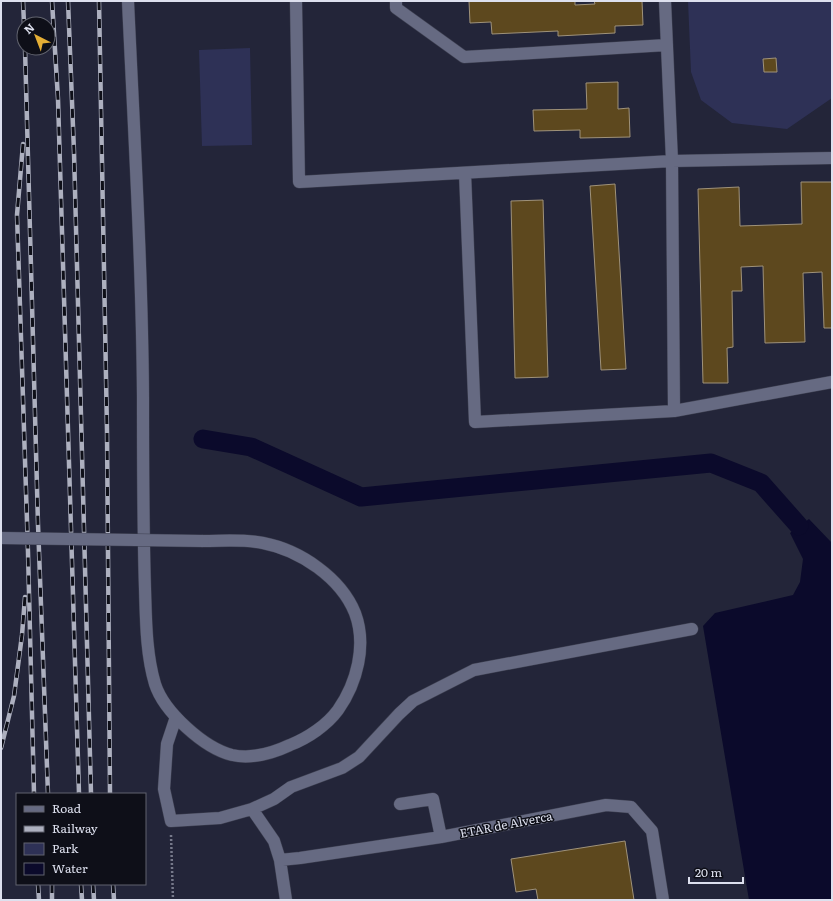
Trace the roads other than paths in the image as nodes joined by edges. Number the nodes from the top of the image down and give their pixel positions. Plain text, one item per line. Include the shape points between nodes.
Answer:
1 (128, 1) edge
2 (296, 1) edge
3 (396, 1) edge
4 (665, 1) edge
5 (667, 45) junction
6 (832, 158) edge
7 (672, 161) junction
8 (465, 173) junction
9 (832, 382) edge
10 (674, 411) junction
11 (1, 538) edge
12 (692, 629) dead end
13 (176, 717) junction
14 (400, 804) dead end
15 (252, 809) junction
16 (441, 837) junction
17 (280, 860) junction
18 (286, 900) edge
19 (663, 900) edge

1 - 13 street via 143,326 144,567 147,638 156,686
2 - 8 street via 300,182
3 - 5 street via 396,8 464,57
4 - 5 street
5 - 7 street
6 - 7 street
7 - 8 street
7 - 10 street
8 - 10 street via 475,422
9 - 10 street
11 - 13 street, bridge via 261,542 285,549 308,560 343,592 354,611 359,627 357,670 349,692 337,712 305,739 258,756 237,756 220,751
12 - 15 street via 474,670 413,701 359,757 342,768 291,787 274,799
13 - 15 street via 167,744 164,783 171,821 220,818
14 - 16 street via 433,799
15 - 17 street via 274,841
16 - 17 street, ETAR de Alverca
16 - 19 street, ETAR de Alverca via 606,805 632,807 652,831
17 - 18 street

